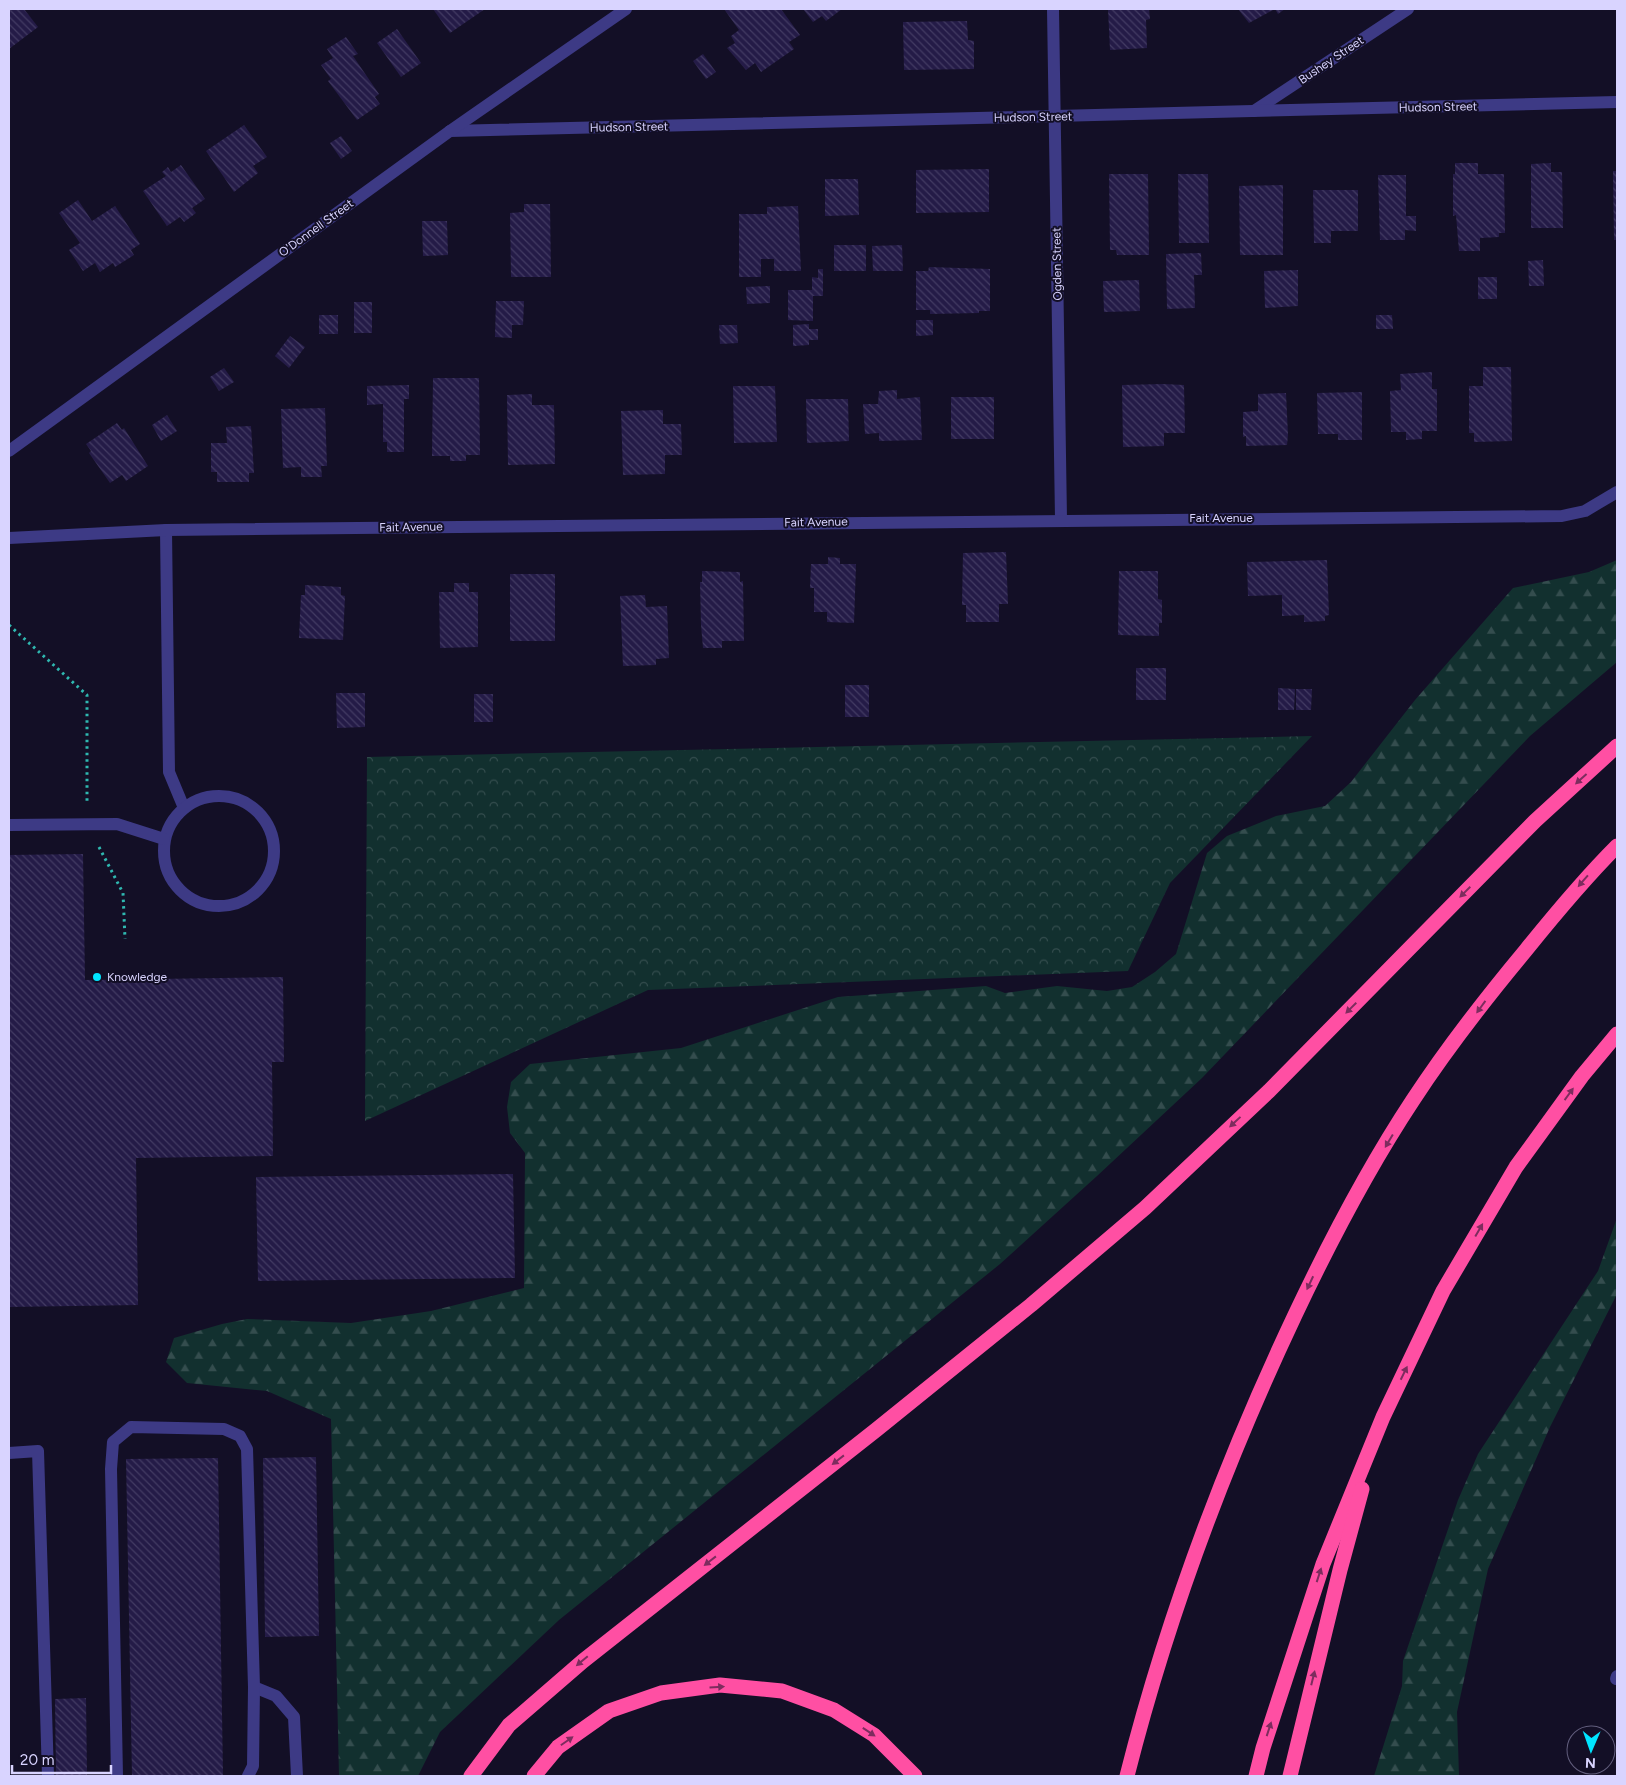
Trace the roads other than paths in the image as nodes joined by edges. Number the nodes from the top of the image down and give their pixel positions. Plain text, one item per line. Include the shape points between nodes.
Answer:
1 (626, 9) edge
2 (1053, 9) edge
3 (1408, 9) edge
4 (1617, 102) edge
5 (1254, 111) junction
6 (1055, 116) junction
7 (450, 131) junction
8 (9, 451) edge
9 (1617, 492) edge
10 (1061, 519) junction
11 (166, 530) junction
12 (9, 538) edge
13 (1617, 746) edge
14 (184, 808) junction
15 (9, 825) edge
16 (164, 839) junction
17 (1617, 846) edge
18 (1617, 1034) edge
19 (1383, 1417) junction
20 (9, 1453) edge
21 (254, 1687) junction
22 (48, 1776) edge
23 (118, 1776) edge
24 (248, 1776) edge
25 (298, 1776) edge
26 (471, 1776) edge
27 (534, 1776) edge
28 (915, 1776) edge
29 (1127, 1776) edge
30 (1256, 1776) edge
31 (1290, 1776) edge

1 - 7 street, O'Donnell Street
2 - 6 street, Ogden Street
3 - 5 street, Bushey Street
4 - 5 street, Hudson Street
5 - 6 street, Hudson Street
6 - 7 street, Hudson Street
6 - 10 street, Ogden Street
7 - 8 street, O'Donnell Street
9 - 10 street, Fait Avenue via 1585,511 1562,516
10 - 11 street, Fait Avenue
11 - 12 street, Fait Avenue
11 - 14 street via 170,772
13 -> 26 highway via 1536,821 1269,1091 1146,1208 876,1430 583,1661 509,1725
14 - 16 street via 171,822
14 - 16 street via 200,799 217,795 235,798 252,806 272,835 275,853 272,871 262,887 248,899 231,906 212,907 194,902 179,891 168,876 163,858
15 - 16 street via 117,824
17 -> 29 highway via 1585,878 1498,984 1413,1100 1338,1226 1268,1373 1207,1519 1143,1712
19 -> 18 highway via 1443,1291 1516,1167
30 -> 19 highway via 1323,1564
31 -> 19 highway via 1340,1570
20 - 22 street via 38,1452
21 - 23 street via 247,1450 240,1436 224,1429 131,1427 113,1442 111,1469
21 - 24 street via 254,1766
21 - 25 street via 276,1696 294,1717
27 -> 28 highway via 558,1747 609,1711 660,1693 720,1686 782,1692 834,1710 874,1735

